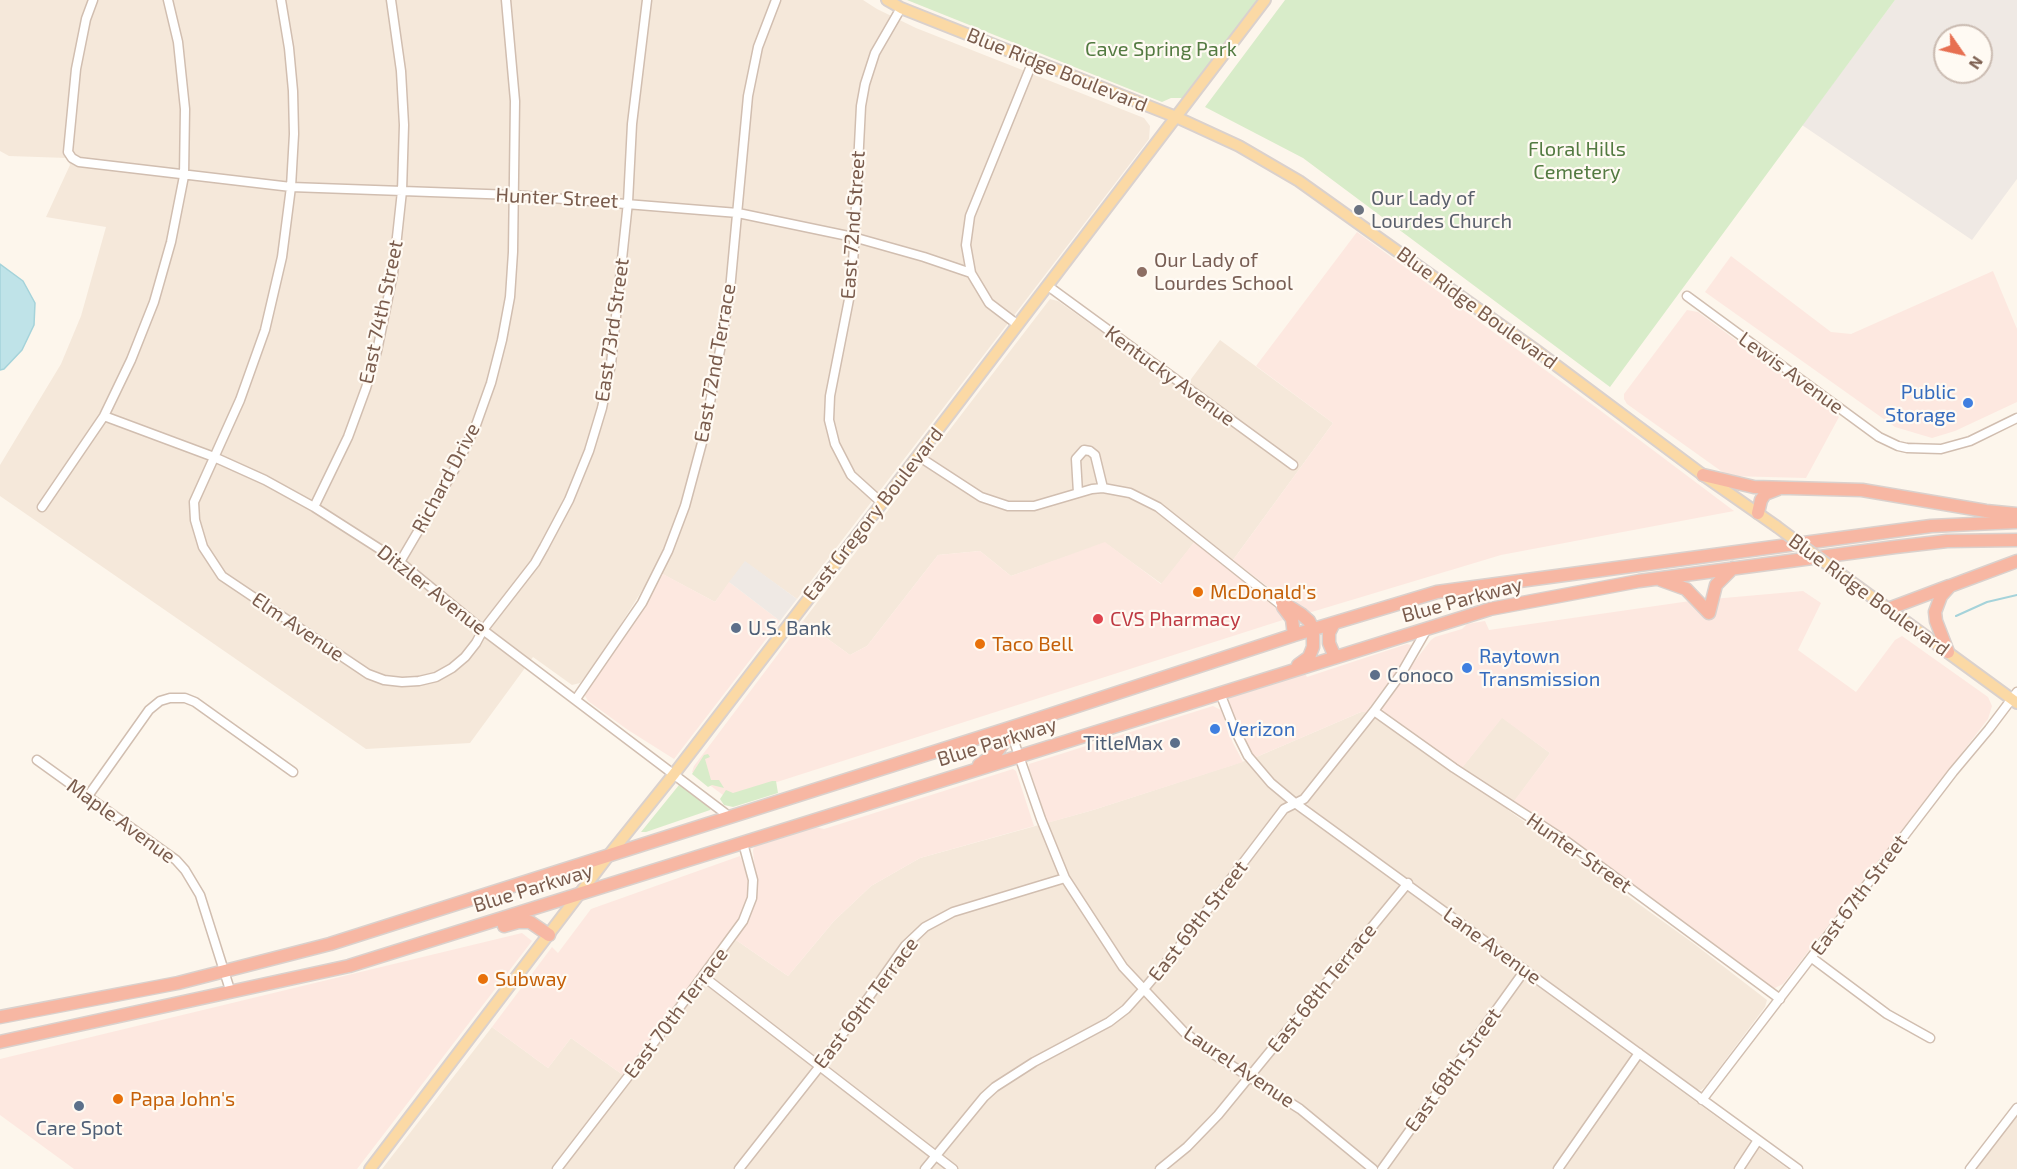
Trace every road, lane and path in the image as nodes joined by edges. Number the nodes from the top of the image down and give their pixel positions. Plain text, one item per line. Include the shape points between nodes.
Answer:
1 (93, 0) edge
2 (168, 0) edge
3 (281, 0) edge
4 (391, 0) edge
5 (506, 0) edge
6 (647, 0) edge
7 (776, 0) edge
8 (887, 0) edge
9 (1265, 0) edge
10 (901, 8) junction
11 (1033, 61) junction
12 (1176, 117) junction
13 (184, 176) junction
14 (291, 187) junction
15 (402, 191) junction
16 (514, 195) junction
17 (628, 202) junction
18 (738, 213) junction
19 (854, 237) junction
20 (972, 273) junction
21 (1047, 286) junction
22 (1687, 296) dead end
23 (1018, 325) junction
24 (104, 416) junction
25 (2017, 418) edge
26 (918, 456) junction
27 (214, 457) junction
28 (1293, 465) dead end
29 (1703, 475) junction
30 (1103, 488) junction
31 (1785, 488) junction
32 (1078, 493) junction
33 (882, 503) junction
34 (42, 507) dead end
35 (315, 507) junction
36 (1758, 513) junction
37 (2017, 514) edge
38 (2017, 522) edge
39 (2017, 540) edge
40 (2017, 561) edge
41 (400, 562) junction
42 (1733, 568) junction
43 (1657, 579) junction
44 (1950, 586) junction
45 (1282, 604) junction
46 (1888, 609) junction
47 (1334, 623) junction
48 (1313, 629) junction
49 (1427, 629) junction
50 (483, 630) junction
51 (1294, 635) junction
52 (1948, 652) junction
53 (1335, 657) junction
54 (1290, 671) junction
55 (1220, 693) junction
56 (2015, 698) edge
57 (576, 699) junction
58 (1374, 711) junction
59 (1012, 729) junction
60 (1020, 756) junction
61 (37, 760) dead end
62 (293, 772) dead end
63 (968, 772) junction
64 (674, 774) junction
65 (88, 796) junction
66 (1295, 803) junction
67 (730, 817) junction
68 (743, 843) junction
69 (609, 855) junction
70 (1065, 878) junction
71 (1408, 884) junction
72 (580, 894) junction
73 (549, 935) junction
74 (448, 936) junction
75 (1812, 958) junction
76 (1525, 970) junction
77 (225, 973) junction
78 (704, 977) junction
79 (1144, 990) junction
80 (231, 993) junction
81 (1780, 999) junction
82 (0, 1017) edge
83 (1930, 1038) dead end
84 (0, 1042) edge
85 (1639, 1053) junction
86 (820, 1066) junction
87 (1249, 1077) junction
88 (1702, 1100) junction
89 (2017, 1108) edge
90 (1758, 1140) junction
91 (935, 1155) junction
92 (370, 1169) edge
93 (557, 1169) edge
94 (739, 1169) edge
95 (925, 1169) edge
96 (953, 1169) edge
97 (1160, 1169) edge
98 (1373, 1169) edge
99 (1382, 1169) edge
100 (1558, 1169) edge
101 (1739, 1169) edge
102 (1798, 1169) edge
103 (1970, 1169) edge

1 - 13 street, Hunter Street via 76,69 68,152 79,162
2 - 13 street via 183,75
3 - 14 street, Elm Avenue via 293,91
4 - 15 street, East 74th Street via 401,71
5 - 16 street, Richard Drive via 515,101
6 - 17 street, East 73rd Street via 632,124
7 - 18 street, East 72nd Terrace via 758,47 748,96
8 - 10 main road, Blue Ridge Boulevard
9 - 12 main road, East Gregory Boulevard
10 - 11 main road, Blue Ridge Boulevard
10 - 19 street, East 72nd Street via 875,53 865,84
11 - 12 main road, Blue Ridge Boulevard
11 - 20 street via 970,216 966,245
12 - 21 main road, East Gregory Boulevard
12 - 29 main road, Blue Ridge Boulevard via 1239,146 1299,181
13 - 14 street, Hunter Street
13 - 24 street via 154,302
14 - 15 street, Hunter Street
14 - 27 street, Elm Avenue via 282,257 264,330 240,400
15 - 16 street, Hunter Street
15 - 35 street, East 74th Street via 393,274 377,351 348,437
16 - 17 street, Hunter Street
16 - 41 street, Richard Drive via 510,297 491,383 458,465
17 - 18 street, Hunter Street
17 - 50 street, East 73rd Street via 611,364 590,451 544,548
18 - 19 street, Hunter Street
18 - 57 street, East 72nd Terrace via 720,350 703,440 685,506 642,603
19 - 20 street, Hunter Street
19 - 33 street, East 72nd Street via 852,284 830,396 829,420 835,444 851,475
20 - 23 street via 989,303
21 - 23 main road, East Gregory Boulevard
21 - 28 street, Kentucky Avenue
22 - 25 street, Lewis Avenue via 1879,437 1898,446 1941,449 1970,441
23 - 26 main road, East Gregory Boulevard
24 - 27 street, Ditzler Avenue
24 - 34 street
26 - 32 street via 981,497 1008,506 1034,506
26 - 33 main road, East Gregory Boulevard
27 - 35 street, Ditzler Avenue
27 - 50 street, Elm Avenue via 194,502 198,534 212,563 222,576 368,674 402,682 436,676 465,657
29 - 31 highway via 1743,486
29 - 36 main road, Blue Ridge Boulevard
30 - 32 street
30 - 32 street via 1095,455 1084,450 1076,459
30 - 45 street via 1130,494 1158,507
31 - 36 highway via 1765,494
31 - 37 highway via 1862,490
33 - 64 main road, East Gregory Boulevard
35 - 41 street, Ditzler Avenue
36 - 46 main road, Blue Ridge Boulevard, bridge
38 - 47 highway, Blue Parkway via 1931,526 1437,592
39 - 42 highway, Blue Parkway via 1947,542
40 - 44 highway
41 - 50 street, Ditzler Avenue
42 - 43 highway, Blue Parkway
42 - 43 highway via 1716,585 1709,613 1686,589
43 - 49 highway, Blue Parkway via 1490,609
44 - 46 highway
44 - 52 highway via 1935,612
45 - 48 highway via 1309,621
45 - 51 highway via 1292,619
46 - 52 main road, Blue Ridge Boulevard
47 - 48 highway, Blue Parkway
47 - 53 highway via 1329,643
48 - 51 highway, Blue Parkway
48 - 54 highway via 1309,657
49 - 53 highway, Blue Parkway
49 - 58 street, East 69th Street
50 - 57 street, Ditzler Avenue
51 - 59 highway, Blue Parkway
52 - 56 main road, Blue Ridge Boulevard
53 - 54 highway, Blue Parkway
54 - 55 highway, Blue Parkway
55 - 60 highway, Blue Parkway
55 - 66 street, Lane Avenue via 1248,756
56 - 75 street, East 67th Street via 1953,772
57 - 64 street, Ditzler Avenue
58 - 66 street, East 69th Street via 1304,799
58 - 81 street, Hunter Street via 1566,840
59 - 60 street, Laurel Avenue
59 - 63 highway via 996,753
59 - 67 highway, Blue Parkway
60 - 63 highway, Blue Parkway
60 - 70 street, Laurel Avenue
61 - 65 street, Maple Avenue
62 - 65 street via 195,702 172,698 149,710
63 - 68 highway, Blue Parkway
64 - 67 street, Ditzler Avenue
64 - 69 main road, East Gregory Boulevard
65 - 77 street, Maple Avenue via 185,870 200,895
66 - 71 street, Lane Avenue
66 - 79 street, East 69th Street via 1284,809
67 - 69 highway, Blue Parkway
68 - 72 highway, Blue Parkway
68 - 78 street, East 70th Terrace via 753,880 752,898 743,921
69 - 72 main road, East Gregory Boulevard
69 - 77 highway, Blue Parkway via 330,944
70 - 79 street, Laurel Avenue via 1110,951
70 - 86 street, East 69th Terrace via 953,912 925,927 905,946
71 - 76 street, Lane Avenue
71 - 87 street, East 68th Terrace
72 - 73 main road, East Gregory Boulevard
72 - 74 highway, Blue Parkway
73 - 74 highway via 524,922 467,936
73 - 92 main road, East Gregory Boulevard
74 - 80 highway, Blue Parkway via 349,966
75 - 81 street, East 67th Street
75 - 83 street via 1887,1014
76 - 85 street, Lane Avenue
76 - 99 street, East 68th Street
77 - 80 street, Maple Avenue
77 - 82 highway, Blue Parkway
78 - 86 street
78 - 93 street, East 70th Terrace
79 - 87 street, Laurel Avenue via 1184,1032
79 - 91 street, East 69th Street via 1109,1022 995,1087
80 - 84 highway, Blue Parkway
81 - 88 street, East 67th Street
85 - 88 street, Lane Avenue
85 - 100 street
86 - 91 street
86 - 94 street, East 69th Terrace
87 - 97 street, East 68th Terrace via 1202,1131
87 - 98 street, Laurel Avenue via 1300,1109
88 - 90 street, Lane Avenue
89 - 103 street
90 - 101 street
90 - 102 street, Lane Avenue
91 - 95 street, East 69th Street
91 - 96 street

